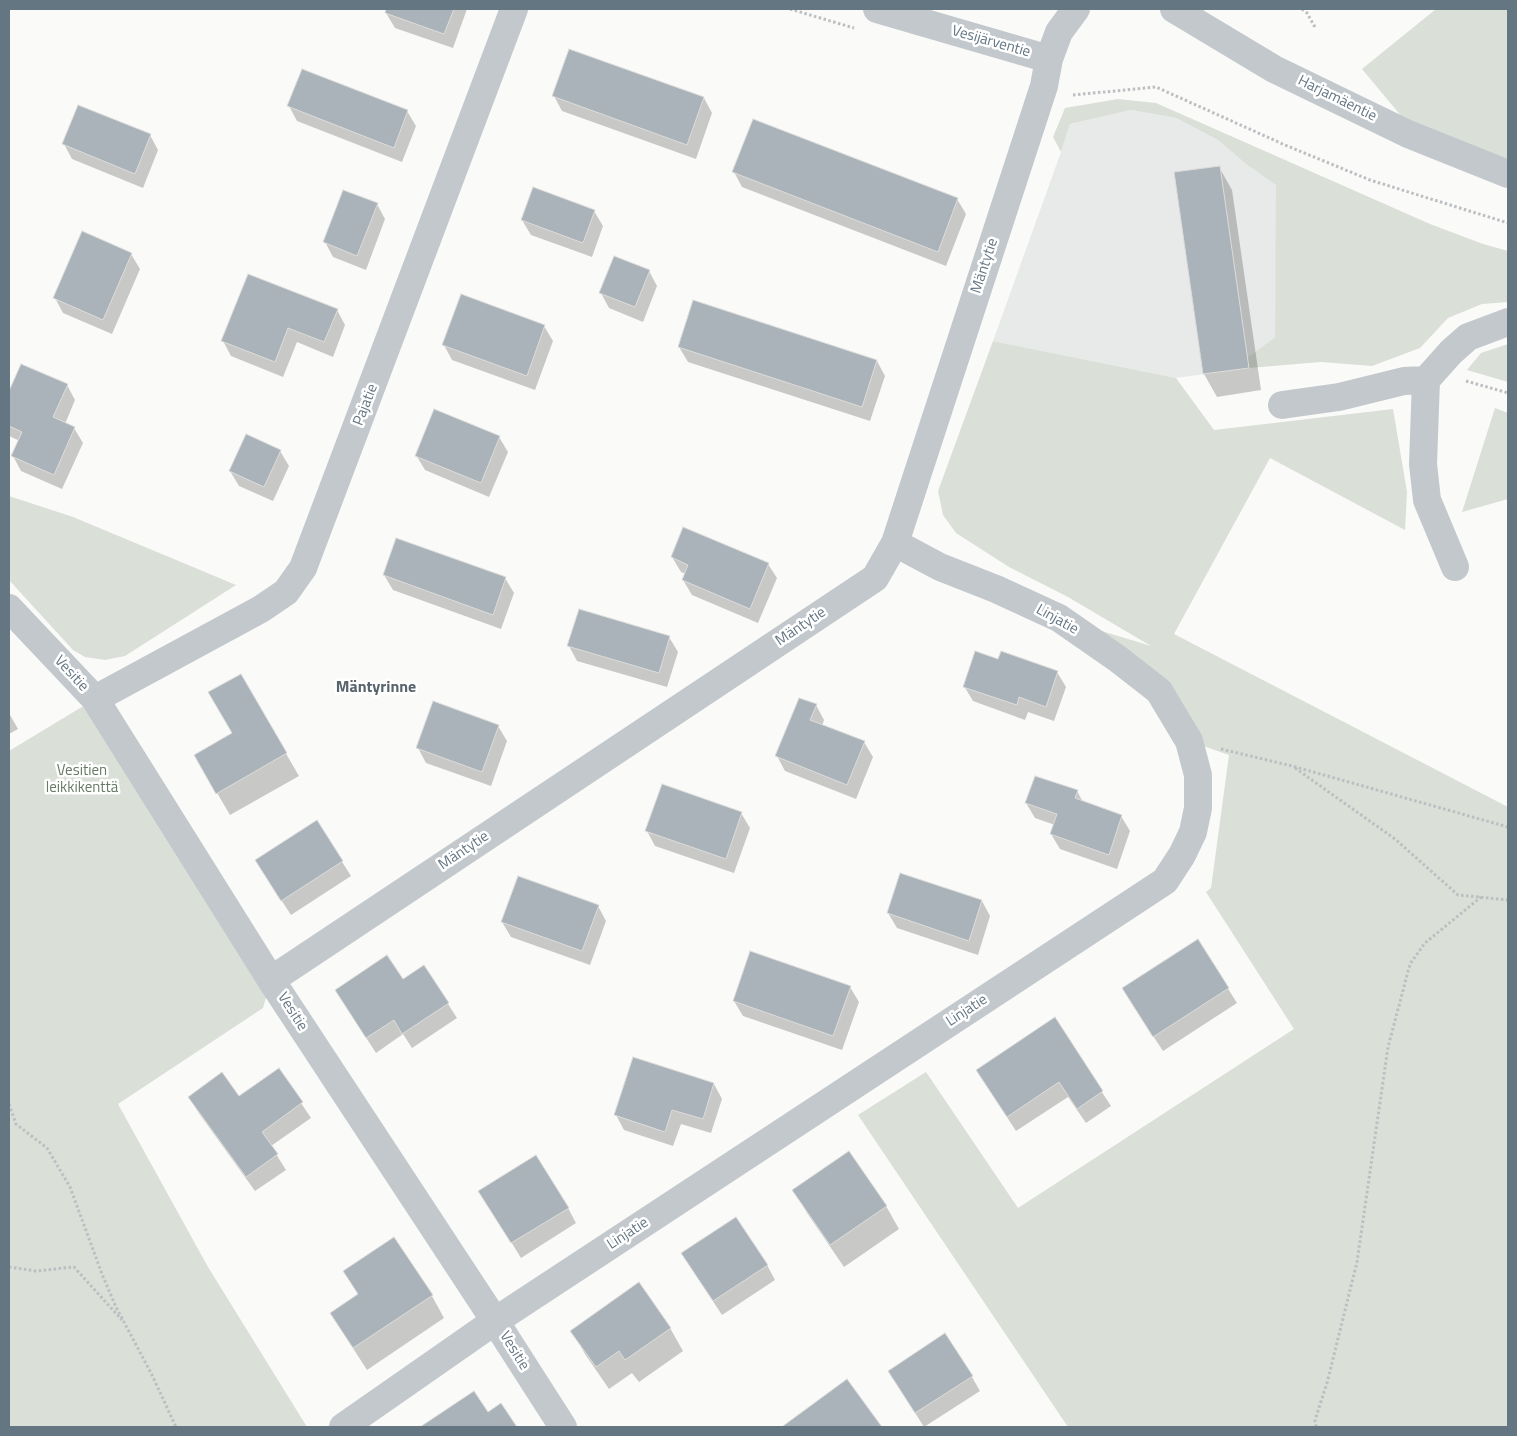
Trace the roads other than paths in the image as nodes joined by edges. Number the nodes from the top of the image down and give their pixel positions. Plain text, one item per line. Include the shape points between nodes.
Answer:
1 (514, 9) edge
2 (877, 9) edge
3 (1076, 9) edge
4 (1174, 9) edge
5 (1049, 59) junction
6 (1508, 174) edge
7 (1508, 322) edge
8 (1426, 380) junction
9 (1282, 405) dead end
10 (895, 543) junction
11 (1455, 567) dead end
12 (9, 608) edge
13 (95, 699) junction
14 (271, 980) junction
15 (495, 1321) junction
16 (343, 1427) edge
17 (563, 1427) edge

1 - 13 street, Pajatie via 303,568 286,592 261,609
2 - 5 street, Vesijärventie
3 - 5 street, Vesijärventie via 1059,32
4 - 6 street, Harjamäentie via 1274,69 1408,134
5 - 10 street, Mäntytie via 1044,86
7 - 8 street via 1468,337
8 - 9 street
8 - 11 street via 1422,464 1427,500
10 - 14 street, Mäntytie via 875,578
10 - 15 street, Linjatie via 940,567 1059,618 1159,691 1188,741 1198,775 1198,808 1193,832 1182,855 1165,881
12 - 13 street, Vesitie
13 - 14 street, Vesitie
14 - 15 street, Vesitie
15 - 16 street, Linjatie
15 - 17 street, Vesitie

